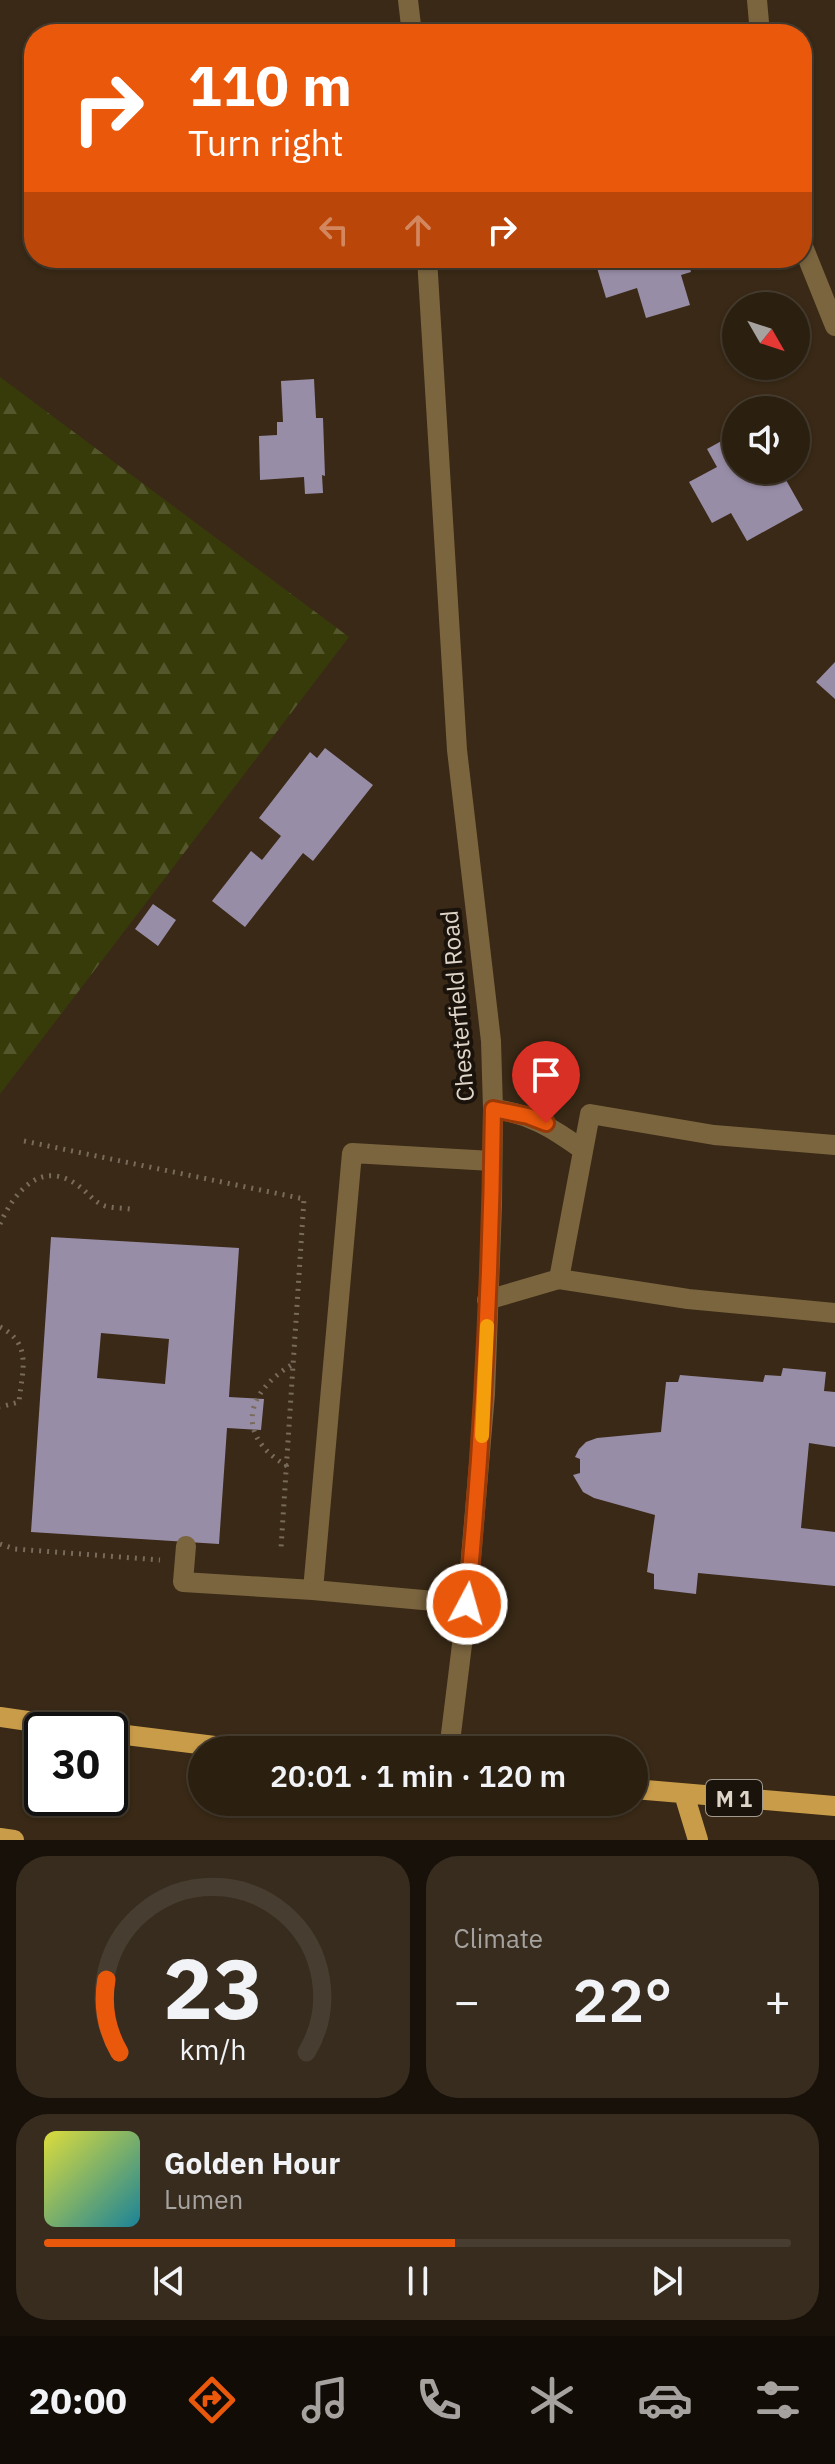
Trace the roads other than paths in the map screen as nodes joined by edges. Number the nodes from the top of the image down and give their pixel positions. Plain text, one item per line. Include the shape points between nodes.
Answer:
1 (408, 0) edge
2 (757, 0) edge
3 (411, 24) edge
4 (759, 24) edge
5 (428, 268) edge
6 (812, 268) edge
7 (835, 326) edge
8 (493, 1109) junction
9 (835, 1145) edge
10 (583, 1150) junction
11 (492, 1161) junction
12 (559, 1279) junction
13 (487, 1300) junction
14 (835, 1313) edge
15 (185, 1554) road end
16 (313, 1590) junction
17 (467, 1604) junction
18 (0, 1717) edge
19 (24, 1720) edge
20 (128, 1735) edge
21 (451, 1736) edge
22 (188, 1743) edge
23 (648, 1790) edge
24 (684, 1794) junction
25 (835, 1806) edge
26 (0, 1838) edge
27 (14, 1840) edge
28 (698, 1840) edge

1 - 3 street
2 - 4 street
5 - 8 street, Chesterfield Road via 455,721 491,1041
6 - 7 street
8 - 10 street via 546,1123
8 - 11 street, Chesterfield Road
9 - 10 street via 714,1135 590,1114
10 - 12 street
11 - 13 street, Chesterfield Road
11 - 16 street via 352,1153
12 - 13 street
12 - 14 street via 688,1299
13 - 17 street, Chesterfield Road via 485,1394
15 - 16 street via 183,1582
16 - 17 street
17 - 21 street, Chesterfield Road
18 - 19 main road
20 - 22 main road
23 - 24 main road, M 1
24 - 25 main road, M 1
24 - 28 main road
26 - 27 main road

